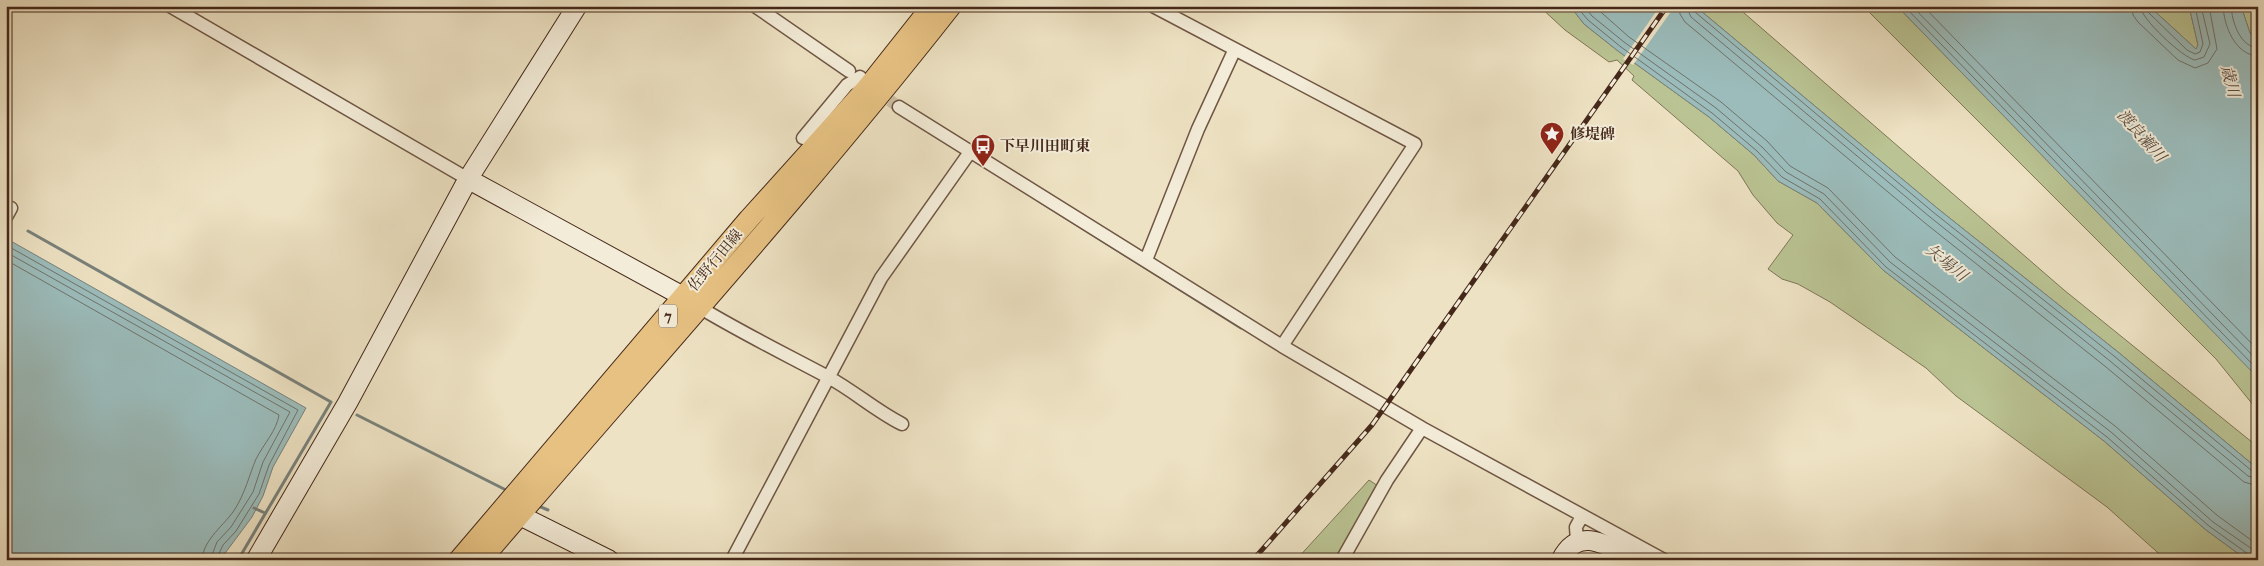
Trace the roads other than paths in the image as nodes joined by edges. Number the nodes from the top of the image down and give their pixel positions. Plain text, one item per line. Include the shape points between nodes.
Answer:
1 (170, 6) edge
2 (577, 6) edge
3 (756, 6) edge
4 (932, 6) edge
5 (951, 6) edge
6 (1153, 6) edge
7 (1234, 51) junction
8 (856, 80) junction
9 (899, 107) tunnel mouth
10 (802, 138) dead end
11 (970, 152) junction
12 (468, 179) junction
13 (1146, 260) junction
14 (692, 302) junction
15 (1282, 346) junction
16 (830, 377) junction
17 (902, 424) dead end
18 (1422, 428) junction
19 (519, 515) junction
20 (1582, 516) junction
21 (1577, 540) junction
22 (256, 560) edge
23 (459, 560) edge
24 (480, 560) edge
25 (609, 560) edge
26 (732, 560) edge
27 (1342, 560) edge
28 (1560, 560) edge
29 (1634, 560) edge
30 (1664, 560) edge

1 - 12 street
2 - 12 street
3 - 8 street
4 - 8 main road, 佐野行田線 / 7
5 - 14 main road, 佐野行田線 / 7 via 898,74
6 - 7 street
7 - 13 street via 1198,128
7 - 15 street via 1415,144
8 - 10 street
8 - 14 main road, 佐野行田線 / 7 via 750,219
9 - 11 street
11 - 13 street
11 - 16 street via 881,278
12 - 14 street
12 - 22 street via 348,402
13 - 15 street
14 - 16 street via 802,365
14 - 19 main road, 佐野行田線 / 7
14 - 23 main road, 佐野行田線 / 7
15 - 18 street
16 - 17 street
16 - 26 street
18 - 20 street
18 - 27 street via 1387,480
19 - 24 main road, 佐野行田線 / 7
19 - 25 street
20 - 21 street via 1576,527
20 - 30 street
21 - 28 street
21 - 29 street via 1598,542

